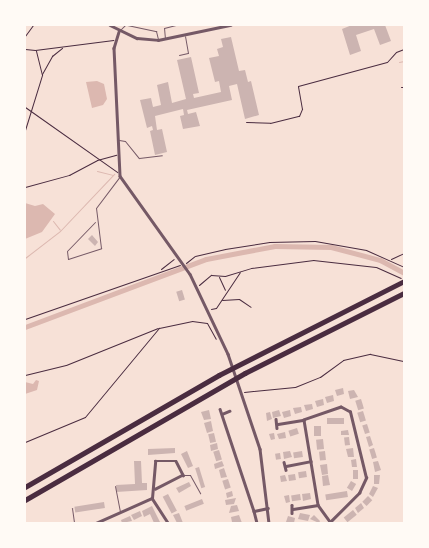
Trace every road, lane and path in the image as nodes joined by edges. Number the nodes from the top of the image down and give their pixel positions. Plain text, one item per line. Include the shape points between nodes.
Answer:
1 (32, 25) edge
2 (110, 25) edge
3 (126, 25) edge
4 (176, 25) edge
5 (230, 25) edge
6 (164, 26) edge
7 (118, 32) junction
8 (25, 36) edge
9 (185, 36) junction
10 (165, 39) junction
11 (116, 40) junction
12 (158, 40) junction
13 (63, 46) junction
14 (25, 49) edge
15 (404, 49) edge
16 (35, 50) junction
17 (179, 55) dead end
18 (42, 75) junction
19 (401, 87) dead end
20 (404, 87) edge
21 (25, 107) edge
22 (32, 112) junction
23 (246, 122) dead end
24 (25, 130) edge
25 (118, 140) junction
26 (119, 154) junction
27 (162, 155) dead end
28 (97, 160) junction
29 (120, 175) junction
30 (25, 186) edge
31 (96, 222) junction
32 (404, 253) edge
33 (179, 257) junction
34 (390, 259) junction
35 (404, 267) edge
36 (161, 269) junction
37 (241, 271) junction
38 (218, 276) junction
39 (404, 281) edge
40 (196, 286) junction
41 (225, 293) junction
42 (404, 293) edge
43 (221, 300) junction
44 (251, 307) dead end
45 (208, 310) junction
46 (25, 319) edge
47 (159, 328) junction
48 (222, 340) junction
49 (404, 361) edge
50 (25, 375) edge
51 (243, 392) junction
52 (220, 409) dead end
53 (229, 411) dead end
54 (222, 414) junction
55 (276, 419) dead end
56 (304, 420) junction
57 (278, 424) junction
58 (277, 428) dead end
59 (25, 442) edge
60 (284, 462) dead end
61 (311, 462) junction
62 (286, 466) junction
63 (286, 470) dead end
64 (183, 475) junction
65 (115, 486) dead end
66 (25, 487) edge
67 (155, 489) junction
68 (200, 493) dead end
69 (152, 498) junction
70 (25, 500) edge
71 (318, 505) junction
72 (72, 508) dead end
73 (268, 508) junction
74 (120, 512) junction
75 (254, 512) junction
76 (292, 513) dead end
77 (331, 522) edge
78 (74, 523) edge
79 (96, 523) edge
80 (168, 523) edge
81 (257, 523) edge
82 (269, 523) edge

1 - 8 path
2 - 7 street
3 - 7 lane
3 - 12 lane via 156,31
4 - 6 lane
5 - 9 street
6 - 10 lane
7 - 11 street
7 - 12 street
9 - 10 street
9 - 17 lane via 188,53
10 - 12 street
11 - 13 path
11 - 25 street
13 - 16 path
13 - 18 path via 52,56
14 - 16 path
15 - 23 path via 388,62 298,86 302,109 299,116 270,124
16 - 18 path
18 - 22 path
19 - 20 path
21 - 22 path
22 - 24 path
22 - 28 path
25 - 26 street
25 - 27 lane via 125,141 139,158
26 - 28 path
26 - 29 street
28 - 29 path
28 - 30 path via 70,174
29 - 31 lane via 96,208
29 - 33 street
31 - 31 lane via 67,251 68,259 100,250 102,233
32 - 34 path
33 - 36 path
33 - 40 street
34 - 35 path
34 - 36 path via 337,243 294,240 225,249
36 - 46 path
37 - 38 path
37 - 39 path via 330,260 382,268
37 - 41 path
38 - 40 path via 209,276
38 - 41 path via 224,284
39 - 66 highway via 220,375
40 - 45 street
41 - 43 path
42 - 70 highway via 245,374
43 - 44 path via 238,299
43 - 45 path via 216,308
45 - 48 street
47 - 48 path via 192,321 207,323 214,339
47 - 50 path via 66,364
47 - 59 path via 85,417
48 - 51 street
49 - 51 path via 370,354 343,360 320,376 295,387
51 - 73 street via 260,449
52 - 54 street
53 - 54 street
54 - 75 street
55 - 57 street
56 - 57 street
56 - 61 street
56 - 77 street via 337,408 348,410 364,460 366,472 362,488
57 - 58 street
60 - 62 street
61 - 62 street
61 - 71 street
62 - 63 street
64 - 67 street
64 - 67 street via 173,459 156,460
64 - 68 lane via 190,475
65 - 74 lane
67 - 69 street
69 - 74 street
69 - 80 street
71 - 76 street via 292,507
71 - 77 street
72 - 78 lane
73 - 75 street
73 - 82 street
74 - 79 street
75 - 81 street

